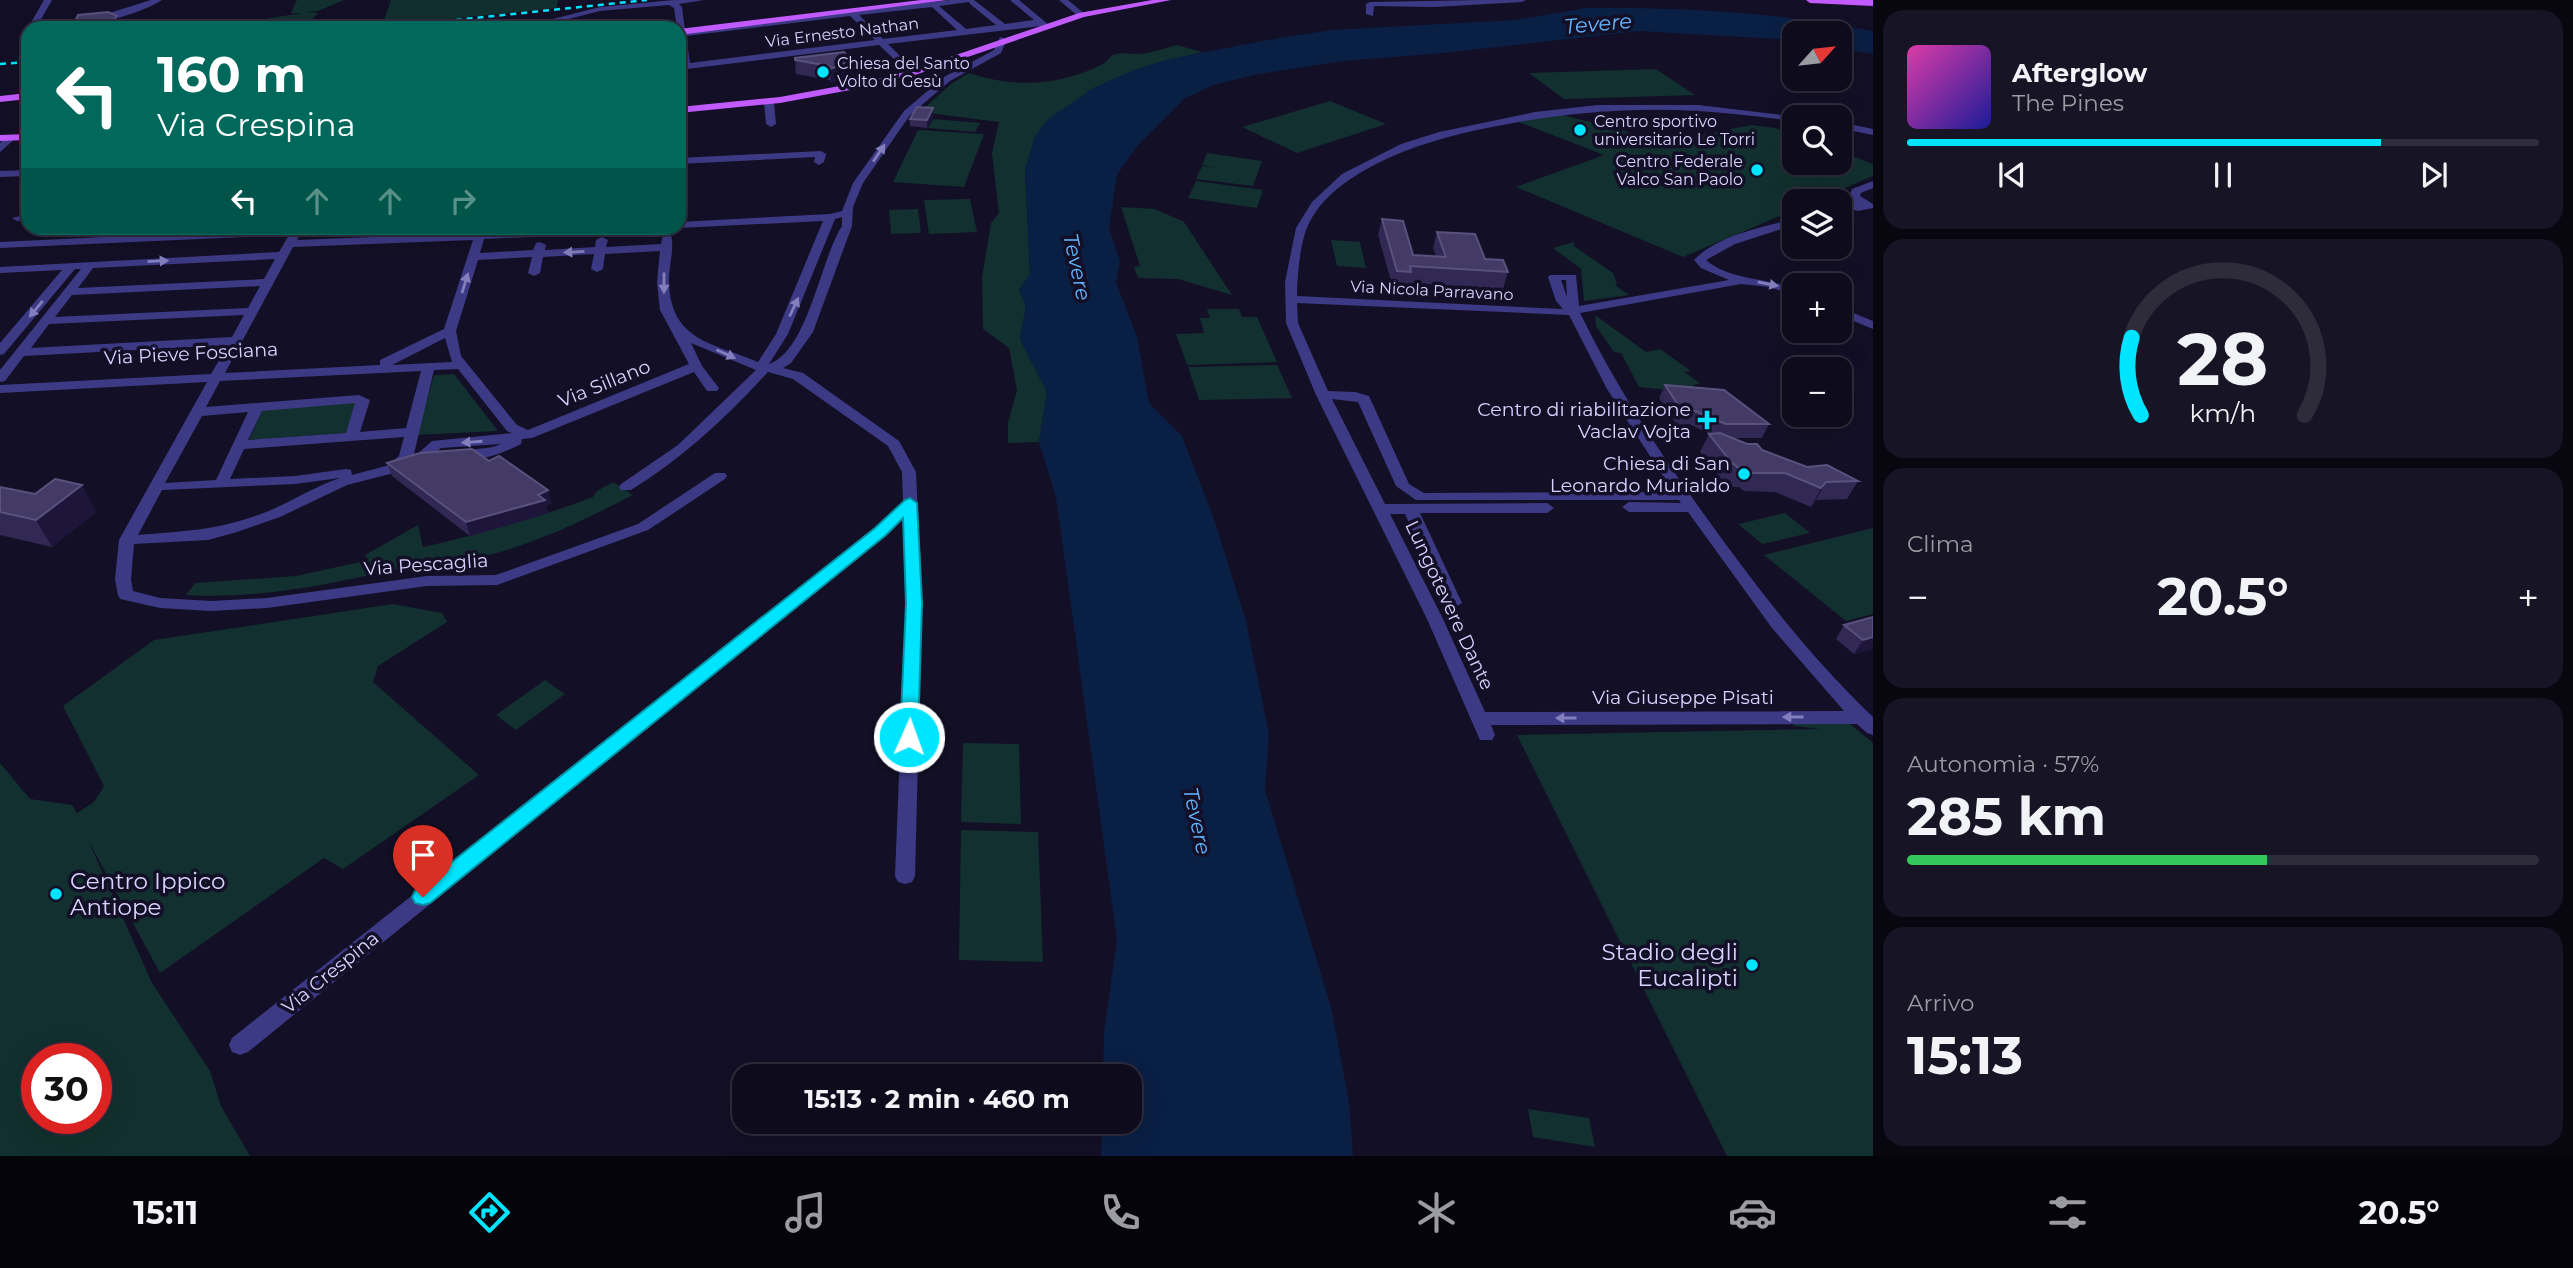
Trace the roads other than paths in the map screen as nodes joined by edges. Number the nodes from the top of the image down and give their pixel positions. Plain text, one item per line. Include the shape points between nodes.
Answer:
1 (48, 0) edge
2 (158, 0) edge
3 (700, 0) edge
4 (1014, 0) edge
5 (1063, 0) edge
6 (1167, 0) edge
7 (1522, 0) edge
8 (1810, 0) edge
9 (670, 1) edge
10 (972, 1) edge
11 (1383, 2) edge
12 (1872, 3) edge
13 (940, 4) edge
14 (850, 13) junction
15 (1370, 14) dead end
16 (1082, 15) junction
17 (36, 21) edge
18 (91, 21) edge
19 (553, 21) edge
20 (678, 21) edge
21 (1044, 24) junction
22 (1006, 26) junction
23 (686, 31) edge
24 (963, 31) junction
25 (1027, 32) junction
26 (1003, 39) junction
27 (881, 41) junction
28 (686, 66) edge
29 (912, 73) junction
30 (21, 97) edge
31 (0, 99) edge
32 (769, 102) junction
33 (686, 109) edge
34 (1782, 117) edge
35 (772, 124) dead end
36 (1852, 128) edge
37 (1873, 132) edge
38 (6, 138) edge
39 (0, 149) edge
40 (686, 161) edge
41 (819, 162) dead end
42 (21, 173) edge
43 (0, 174) edge
44 (1873, 184) edge
45 (1852, 197) edge
46 (1871, 204) edge
47 (1852, 205) edge
48 (830, 217) junction
49 (847, 219) junction
50 (686, 225) edge
51 (1782, 226) edge
52 (132, 235) edge
53 (294, 235) edge
54 (437, 235) edge
55 (479, 235) edge
56 (541, 235) edge
57 (603, 235) edge
58 (667, 235) edge
59 (105, 236) edge
60 (0, 245) edge
61 (666, 247) junction
62 (286, 249) junction
63 (600, 251) junction
64 (539, 254) junction
65 (473, 257) junction
66 (82, 266) junction
67 (597, 269) dead end
68 (0, 270) edge
69 (534, 273) dead end
70 (1741, 281) junction
71 (268, 282) junction
72 (1782, 288) edge
73 (68, 292) junction
74 (1290, 299) junction
75 (251, 311) junction
76 (1573, 312) junction
77 (1852, 317) edge
78 (45, 321) junction
79 (1873, 326) edge
80 (450, 331) junction
81 (681, 334) junction
82 (235, 341) junction
83 (0, 351) edge
84 (20, 352) junction
85 (457, 361) junction
86 (696, 366) junction
87 (771, 366) junction
88 (382, 367) junction
89 (428, 368) junction
90 (216, 374) junction
91 (0, 381) edge
92 (712, 388) dead end
93 (0, 389) edge
94 (1323, 396) junction
95 (257, 407) junction
96 (199, 412) junction
97 (412, 432) junction
98 (527, 435) junction
99 (352, 436) junction
100 (239, 445) junction
101 (720, 475) dead end
102 (221, 484) junction
103 (167, 487) dead end
104 (626, 487) dead end
105 (1564, 502) junction
106 (1687, 502) junction
107 (910, 503) junction
108 (1382, 509) junction
109 (1410, 509) junction
110 (127, 541) junction
111 (1454, 603) dead end
112 (1506, 719) joint
113 (1867, 722) edge
114 (905, 876) dead end
115 (240, 1045) dead end

1 - 17 street
2 - 18 street
3 - 9 street
4 - 21 street
5 - 16 street
6 - 16 main road
7 - 11 street
8 - 12 main road
9 - 19 street via 600,9
9 - 20 street via 678,7
10 - 14 street
10 - 22 street
11 - 15 street via 1370,4
13 - 14 main road
13 - 24 street
14 - 23 main road
14 - 27 street
16 - 21 main road
21 - 22 street, Via Ernesto Nathan
21 - 25 main road
22 - 24 street, Via Ernesto Nathan
22 - 25 street, Via Ernesto Nathan
24 - 27 street, Via Ernesto Nathan
25 - 26 main road
26 - 29 main road
49 -> 26 street via 858,183 907,113 947,79 998,51
27 - 28 street, Via Ernesto Nathan
27 - 29 street
29 - 32 main road
30 - 31 main road
32 - 33 main road
32 - 35 street
34 - 74 street, Lungotevere Dante via 1698,108 1598,108 1535,115 1415,142 1346,176 1312,208 1297,240
36 - 37 street
38 - 39 street
40 - 41 street via 821,154
42 - 43 street
44 - 45 street
46 - 47 street
48 - 49 street
48 - 50 street
87 -> 48 street
49 - 87 street via 847,253 817,328 805,348
51 - 70 street via 1700,260
52 - 59 street
53 - 62 street, Via Pescaglia
54 - 62 street
55 - 65 street
56 - 64 street
57 - 63 street
58 - 61 street
59 - 60 street
59 - 66 street
61 - 63 street
61 -> 81 street via 665,302 669,318
66 -> 62 street
62 - 71 street, Via Pescaglia
63 -> 64 street
63 - 67 street
64 - 65 street
64 - 69 street
80 -> 65 street
66 - 68 street
66 - 73 street
66 -> 83 street
70 -> 72 street
70 - 76 street, Via Nicola Parravano
71 - 73 street
71 - 75 street, Via Pescaglia
73 - 78 street
74 - 76 street, Via Nicola Parravano
74 - 94 street, Lungotevere Dante via 1292,323
75 - 78 street
75 - 82 street, Via Pescaglia
76 - 106 street via 1627,414
77 - 79 street
78 - 84 street
80 - 85 street
80 - 88 street
81 - 86 street
81 -> 87 street
82 - 84 street
82 - 90 street, Via Pescaglia
84 - 91 street
85 - 88 street
85 - 89 street
85 - 98 street via 512,428
86 - 92 street
86 - 98 street, Via Sillano
87 - 104 street via 686,447
87 - 107 street via 797,376 894,444 909,472
88 - 89 street
88 - 90 street, Via Pieve Fosciana
89 - 97 street
90 - 91 street, Via Pieve Fosciana
90 - 93 street, Via Pieve Fosciana
90 - 96 street, Via Pescaglia
90 - 110 street, Via Pescaglia via 201,388 119,535
94 - 105 street via 1364,399 1404,486 1416,496
94 - 108 street, Lungotevere Dante
95 - 96 street
95 - 99 street via 363,401
95 - 100 street
96 - 110 street, Via Pescaglia
97 - 99 street
97 - 102 street via 406,458 393,466 313,478
98 - 110 street, Via Sillano via 492,453 423,458 334,485 232,529
99 - 100 street
100 - 102 street
101 - 110 street, Via Pescaglia via 643,527 492,581 403,583 267,603 160,603 124,594
102 - 103 street
105 - 106 street
105 - 109 street
106 - 113 street via 1798,653
107 - 114 street via 914,603
107 - 115 street, Via Crespina via 880,532
108 - 109 street, Lungotevere Dante
108 - 112 street, Lungotevere Dante via 1482,727
109 - 111 street, Lungotevere Dante
113 -> 112 street, Via Giuseppe Pisati

